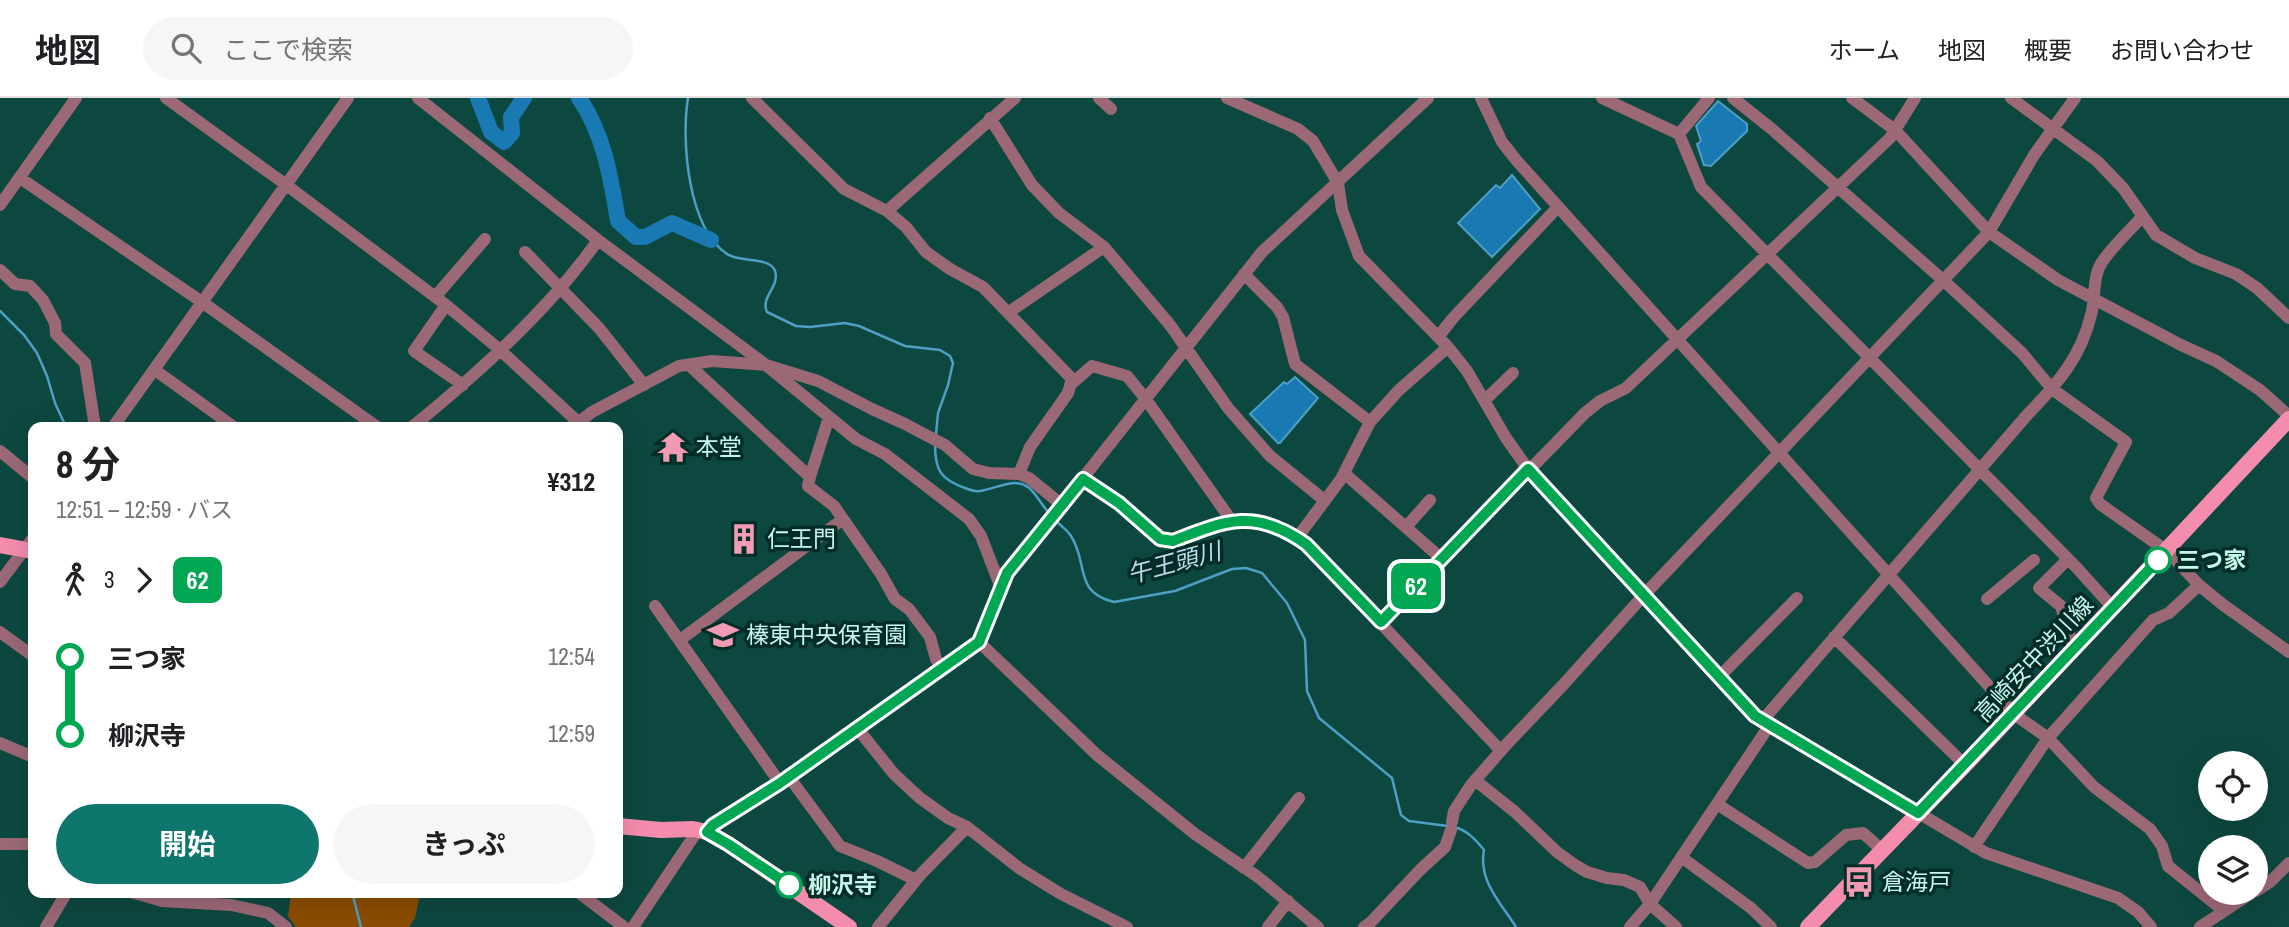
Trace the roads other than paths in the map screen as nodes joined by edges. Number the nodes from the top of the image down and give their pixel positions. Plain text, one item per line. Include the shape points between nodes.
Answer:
1 (76, 98) edge
2 (166, 98) edge
3 (348, 98) edge
4 (418, 98) edge
5 (752, 98) edge
6 (1014, 98) edge
7 (1099, 98) edge
8 (1227, 98) edge
9 (1428, 98) edge
10 (1481, 98) edge
11 (1602, 98) edge
12 (1709, 98) edge
13 (1733, 98) edge
14 (1852, 98) edge
15 (1915, 98) edge
16 (2011, 98) edge
17 (2075, 98) edge
18 (1111, 109) dead end
19 (990, 118) junction
20 (2053, 129) junction
21 (1896, 131) junction
22 (1679, 134) junction
23 (20, 178) junction
24 (1338, 183) junction
25 (285, 184) junction
26 (1838, 187) junction
27 (0, 205) edge
28 (1559, 207) junction
29 (887, 211) junction
30 (2142, 217) junction
31 (1989, 232) junction
32 (485, 239) dead end
33 (598, 240) junction
34 (1104, 247) junction
35 (526, 252) dead end
36 (1767, 253) junction
37 (0, 270) edge
38 (1244, 274) junction
39 (1944, 281) junction
40 (561, 288) junction
41 (2095, 299) junction
42 (440, 301) junction
43 (202, 302) junction
44 (1009, 312) junction
45 (2289, 318) edge
46 (1438, 337) junction
47 (1676, 340) junction
48 (1185, 347) junction
49 (1448, 347) junction
50 (499, 349) junction
51 (1870, 359) junction
52 (689, 365) junction
53 (766, 365) junction
54 (155, 370) junction
55 (1513, 373) dead end
56 (463, 385) junction
57 (644, 385) junction
58 (1070, 385) junction
59 (2052, 389) junction
60 (1146, 398) junction
61 (1485, 400) junction
62 (829, 417) junction
63 (2289, 418) edge
64 (94, 422) edge
65 (117, 422) edge
66 (227, 422) edge
67 (370, 422) edge
68 (418, 422) edge
69 (573, 422) edge
70 (580, 422) edge
71 (1370, 422) junction
72 (0, 451) edge
73 (1779, 454) junction
74 (1528, 469) junction
75 (1979, 471) junction
76 (1344, 473) junction
77 (28, 474) edge
78 (1019, 474) junction
79 (810, 477) junction
80 (1083, 479) junction
81 (1324, 500) junction
82 (1430, 500) dead end
83 (1060, 508) junction
84 (843, 519) junction
85 (1231, 520) junction
86 (1406, 527) junction
87 (1297, 538) junction
88 (0, 545) edge
89 (28, 546) edge
90 (28, 549) edge
91 (2167, 551) junction
92 (1442, 559) junction
93 (2068, 559) junction
94 (2034, 560) dead end
95 (2022, 570) junction
96 (1889, 575) junction
97 (0, 582) edge
98 (2199, 584) junction
99 (1001, 587) junction
100 (2039, 588) junction
101 (1644, 595) junction
102 (1797, 598) dead end
103 (1987, 599) dead end
104 (655, 606) dead end
105 (2113, 608) junction
106 (1381, 622) junction
107 (0, 632) edge
108 (1834, 637) junction
109 (680, 640) junction
110 (979, 642) junction
111 (2074, 650) junction
112 (28, 652) edge
113 (2289, 652) edge
114 (942, 668) junction
115 (1719, 677) junction
116 (2014, 714) junction
117 (1766, 723) junction
118 (857, 728) junction
119 (2048, 738) junction
120 (0, 743) edge
121 (1501, 751) junction
122 (28, 755) edge
123 (1965, 765) junction
124 (785, 780) junction
125 (1475, 780) junction
126 (1299, 798) dead end
127 (1717, 804) junction
128 (1918, 813) junction
129 (623, 826) edge
130 (967, 827) junction
131 (702, 831) junction
132 (0, 844) edge
133 (28, 844) edge
134 (1974, 847) junction
135 (1882, 850) junction
136 (1681, 857) junction
137 (2289, 863) edge
138 (1244, 868) junction
139 (916, 880) junction
140 (2268, 883) edge
141 (63, 898) edge
142 (152, 898) edge
143 (586, 898) edge
144 (1288, 901) junction
145 (1650, 904) junction
146 (2234, 905) edge
147 (2224, 911) junction
148 (46, 927) edge
149 (286, 927) edge
150 (624, 927) edge
151 (633, 927) edge
152 (849, 927) edge
153 (878, 927) edge
154 (1127, 927) edge
155 (1268, 927) edge
156 (1318, 927) edge
157 (1364, 927) edge
158 (1630, 927) edge
159 (1676, 927) edge
160 (1771, 927) edge
161 (1808, 927) edge
162 (2151, 927) edge
163 (2200, 927) edge

1 - 23 street
2 - 25 street
3 - 25 street
4 - 33 street
5 - 29 street via 844,189
6 - 19 street
7 - 18 street
8 - 24 street via 1306,134
9 - 24 street
10 - 28 street via 1502,142
11 - 22 street
12 - 22 street
13 - 26 street
14 - 21 street
15 - 21 street
16 - 20 street
17 - 20 street
19 - 29 street
19 - 34 street via 1032,184 1059,213
20 - 30 street via 2097,161
20 - 31 street
21 - 26 street
21 - 31 street
22 - 36 street via 1701,187
23 - 27 street
23 - 43 street
24 - 38 street via 1288,226
24 - 46 street via 1342,211 1359,256
25 - 42 street
25 - 43 street
26 - 36 street
26 - 39 street
28 - 46 street
28 - 47 street
29 - 44 street via 926,252 983,287
30 - 41 street via 2102,262
30 - 45 street via 2156,235 2195,258 2236,274
31 - 39 street
31 - 41 street via 2058,281
32 - 42 street
33 - 40 street
33 - 53 street
34 - 44 street
34 - 48 street
35 - 40 street
36 - 47 street
36 - 51 street
37 - 64 street via 15,284 30,286 43,300 56,334 85,363
38 - 48 street
38 - 71 street via 1283,317 1295,364
39 - 51 street
39 - 59 street via 2022,353
40 - 50 street
40 - 57 street
41 - 59 street via 2075,359
41 - 63 street via 2216,361 2260,390
42 - 50 street
42 - 56 street via 414,351
43 - 54 street
43 - 67 street
44 - 58 street via 1072,379
46 - 49 street
47 - 73 street
47 - 74 street via 1626,388 1585,413
48 - 60 street
48 - 81 street via 1228,408 1270,456
49 - 61 street
49 - 71 street
50 - 56 street
50 - 69 street
51 - 73 street
51 - 75 street
52 - 53 street via 712,361
52 - 57 street
52 - 79 street
53 - 62 street
53 - 78 street via 818,381 935,440 973,469
54 - 65 street
54 - 66 street
55 - 61 street
56 - 68 street
57 - 70 street
58 - 60 street via 1092,366 1127,376
58 - 78 street via 1030,447
59 - 75 street
59 - 91 street via 2126,442 2096,498
60 - 80 street
60 - 85 street
61 - 74 street
62 - 79 street
62 - 99 street via 969,519 981,536
63 - 91 main road, 高崎安中渋川線
71 - 76 street
72 - 77 street
73 - 96 street
73 - 101 street
74 - 92 street
74 - 101 street
75 - 93 street
75 - 96 street
76 - 81 street
76 - 86 street
78 - 83 street
79 - 84 street via 808,486
80 - 83 street
80 - 85 street via 1166,541
81 - 87 street
82 - 86 street
83 - 99 street via 1007,573
84 - 109 street
84 - 114 street via 895,599 909,609 930,637
85 - 87 street via 1257,521
86 - 92 street
87 - 106 street
88 - 89 main road
90 - 97 street
91 - 98 street
91 - 105 main road, 高崎安中渋川線
92 - 106 street
93 - 100 street
93 - 105 street
94 - 95 street
95 - 100 street
95 - 103 street
96 - 108 street
96 - 116 street
98 - 113 street
98 - 119 street via 2169,613 2153,620
99 - 110 street
100 - 111 street via 2061,606
101 - 115 street
101 - 121 street
102 - 115 street
104 - 109 street
105 - 111 main road, 高崎安中渋川線
106 - 121 street
107 - 112 street
108 - 117 street
108 - 123 street
109 - 124 street
110 - 114 street
110 - 138 street via 1097,755
111 - 116 main road, 高崎安中渋川線
114 - 118 street
115 - 117 street
116 - 119 street
116 - 123 main road, 高崎安中渋川線
117 - 127 street
117 - 128 street
118 - 124 street
118 - 130 street via 920,798
119 - 134 street
119 - 147 street via 2094,787 2150,829 2168,866
120 - 122 street
121 - 125 street
123 - 128 main road, 高崎安中渋川線
124 - 131 street
124 - 139 street via 840,846
125 - 145 street via 1575,865 1640,887
125 - 157 street via 1454,811 1445,847
126 - 138 street
127 - 135 street via 1808,863 1852,833 1863,833
127 - 136 street
128 - 134 street
128 - 135 main road, 高崎安中渋川線
129 - 131 main road
130 - 139 street
130 - 154 street via 1029,875
131 - 151 street
131 - 152 main road
132 - 133 street
134 - 162 street via 2118,898
135 - 161 main road, 高崎安中渋川線
136 - 145 street
136 - 160 street
137 - 140 street
138 - 144 street
139 - 153 street
141 - 148 street
142 - 149 street via 231,905 268,913
143 - 150 street
144 - 155 street
144 - 156 street
145 - 158 street
145 - 159 street
146 - 147 street
147 - 163 street

